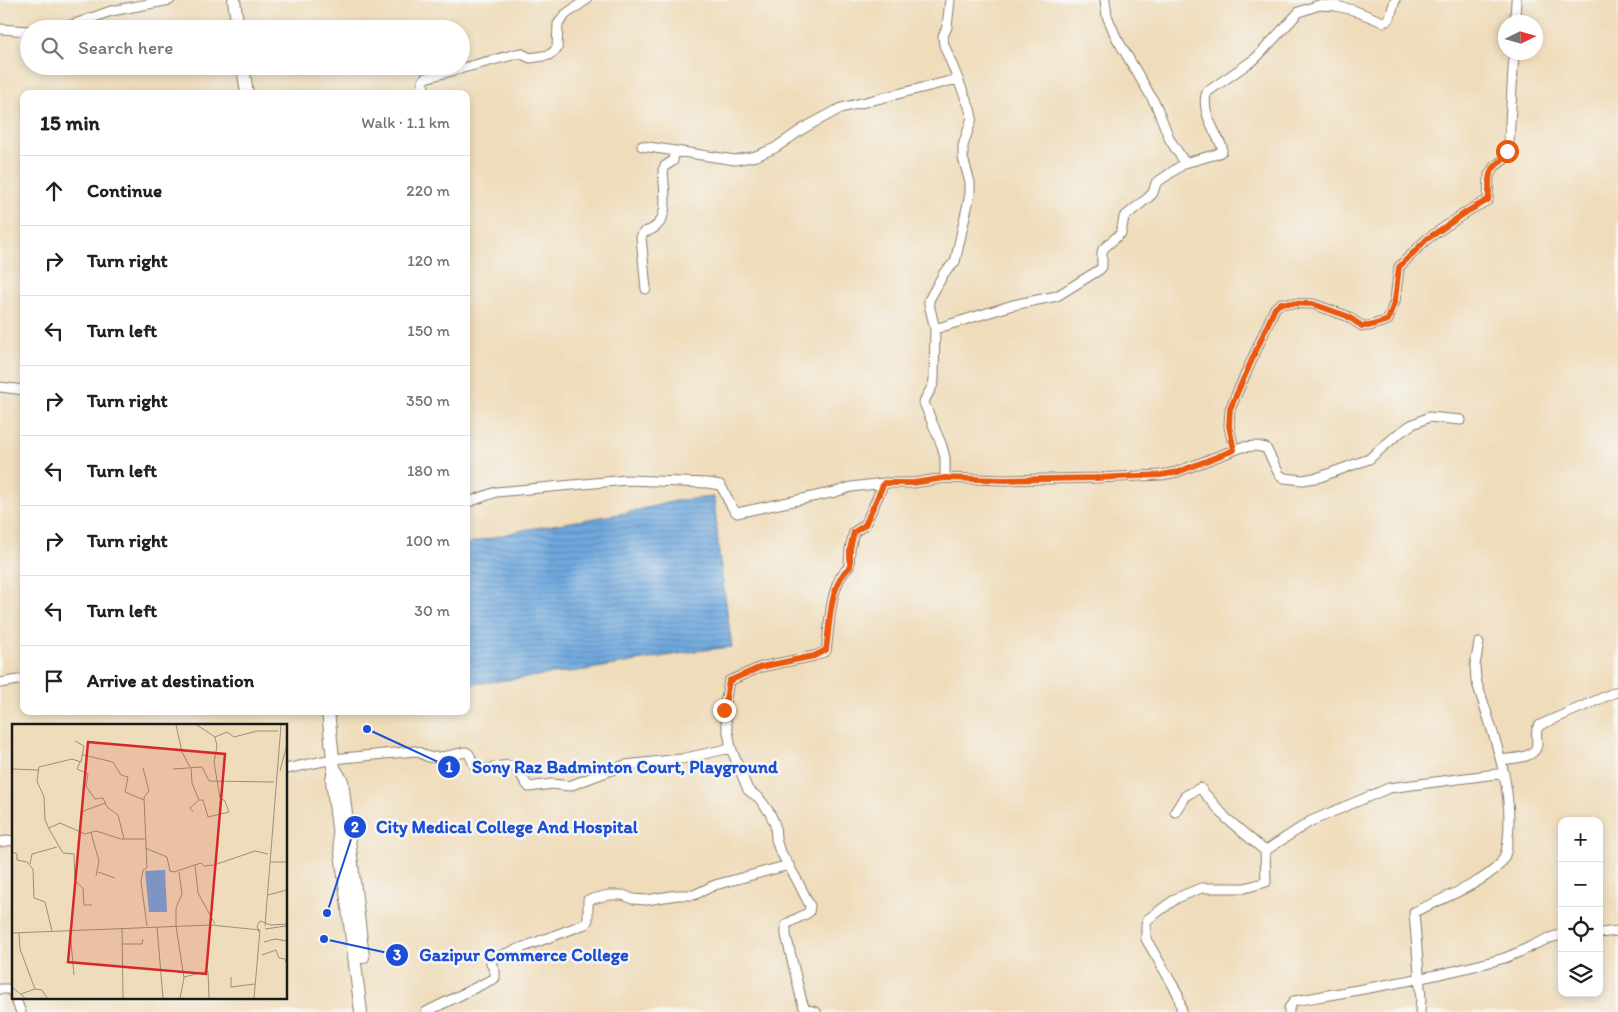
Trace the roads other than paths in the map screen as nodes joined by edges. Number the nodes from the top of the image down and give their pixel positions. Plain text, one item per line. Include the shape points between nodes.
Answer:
1 (170, 0) edge
2 (234, 0) edge
3 (586, 0) edge
4 (950, 0) edge
5 (1105, 0) edge
6 (1395, 0) edge
7 (1516, 0) edge
8 (1515, 15) edge
9 (86, 20) edge
10 (237, 20) edge
11 (0, 29) edge
12 (20, 30) edge
13 (1514, 60) edge
14 (470, 66) edge
15 (244, 75) edge
16 (436, 75) edge
17 (958, 79) junction
18 (246, 90) edge
19 (424, 90) edge
20 (642, 146) dead end
21 (674, 152) junction
22 (1185, 163) junction
23 (646, 289) dead end
24 (935, 329) junction
25 (0, 387) edge
26 (20, 390) edge
27 (1461, 420) dead end
28 (1234, 450) junction
29 (945, 478) junction
30 (884, 483) junction
31 (470, 502) edge
32 (1479, 643) dead end
33 (20, 680) edge
34 (0, 683) edge
35 (1618, 691) edge
36 (328, 715) edge
37 (731, 748) junction
38 (1501, 760) junction
39 (334, 763) junction
40 (288, 769) edge
41 (1504, 773) junction
42 (1175, 812) dead end
43 (1265, 851) junction
44 (789, 865) junction
45 (1618, 931) edge
46 (1603, 932) edge
47 (1558, 936) edge
48 (1419, 979) junction
49 (0, 988) edge
50 (12, 993) edge
51 (15, 1000) edge
52 (21, 1012) edge
53 (361, 1012) edge
54 (369, 1012) edge
55 (426, 1012) edge
56 (816, 1012) edge
57 (1182, 1012) edge
58 (1289, 1012) edge
59 (1420, 1012) edge

1 - 9 street via 112,11
2 - 10 highway
3 - 14 street via 558,24 556,49 549,55 530,58 520,53
4 - 17 street via 944,40
5 - 22 street via 1107,16 1116,37
6 - 22 street via 1390,17 1383,22 1336,6 1319,5 1299,12 1256,58 1207,92 1204,99 1206,111 1222,151
7 - 8 street
11 - 12 street
13 - 28 street via 1509,142 1506,158 1494,166 1489,175 1488,200 1427,239 1399,267 1395,300 1388,320 1362,326 1347,316 1313,304 1281,303 1275,308 1230,409 1229,426
15 - 18 highway
16 - 19 street via 425,78
17 - 21 street via 842,108 756,156 735,160
17 - 24 street via 972,118 963,146 971,188 955,262 944,273 929,300
20 - 21 street
21 - 23 street via 673,161 664,170 666,202 663,215 654,230 644,232 641,237
22 - 24 street via 1156,183 1153,193 1124,217 1121,233 1103,249 1103,264 1099,270 1058,296 1013,305
24 - 29 street via 934,384 924,403 942,446
25 - 26 street
27 - 28 street via 1429,417 1398,434 1369,459 1303,480 1284,478 1279,474 1266,448 1256,446
28 - 29 street via 1178,472 1161,475 1004,480
29 - 30 street
30 - 31 street via 737,512 720,486 708,483 627,480 496,492
30 - 37 street via 865,525 854,532 850,567 836,585 826,650 814,656 761,667 729,681 724,710
32 - 38 street via 1476,680
33 - 34 street
35 - 38 street via 1540,725 1533,753
36 - 39 highway
37 - 39 street via 681,759 625,765 569,786 529,787 513,766 476,769 466,752 433,757 415,751
37 - 44 street via 748,790 770,813 779,849
38 - 41 street
39 - 40 street
39 - 53 highway via 332,780
39 - 54 highway via 342,781
41 - 43 street via 1389,788 1311,821
41 - 48 street via 1510,820 1506,852 1501,863 1489,873 1414,912
42 - 43 street via 1185,796 1200,788 1226,818
43 - 57 street via 1266,882 1245,888 1201,888 1177,898 1148,919 1146,939 1178,994
44 - 55 street via 715,885 694,895 646,900 623,895 592,898 588,900 585,924 494,958 491,963 495,978
44 - 56 street via 810,906 804,916 786,925 786,935 802,1002 806,1009
45 - 46 street
47 - 48 street via 1517,955
48 - 58 street via 1294,1001 1288,1008
48 - 59 street
49 - 50 street via 10,989
51 - 52 street

